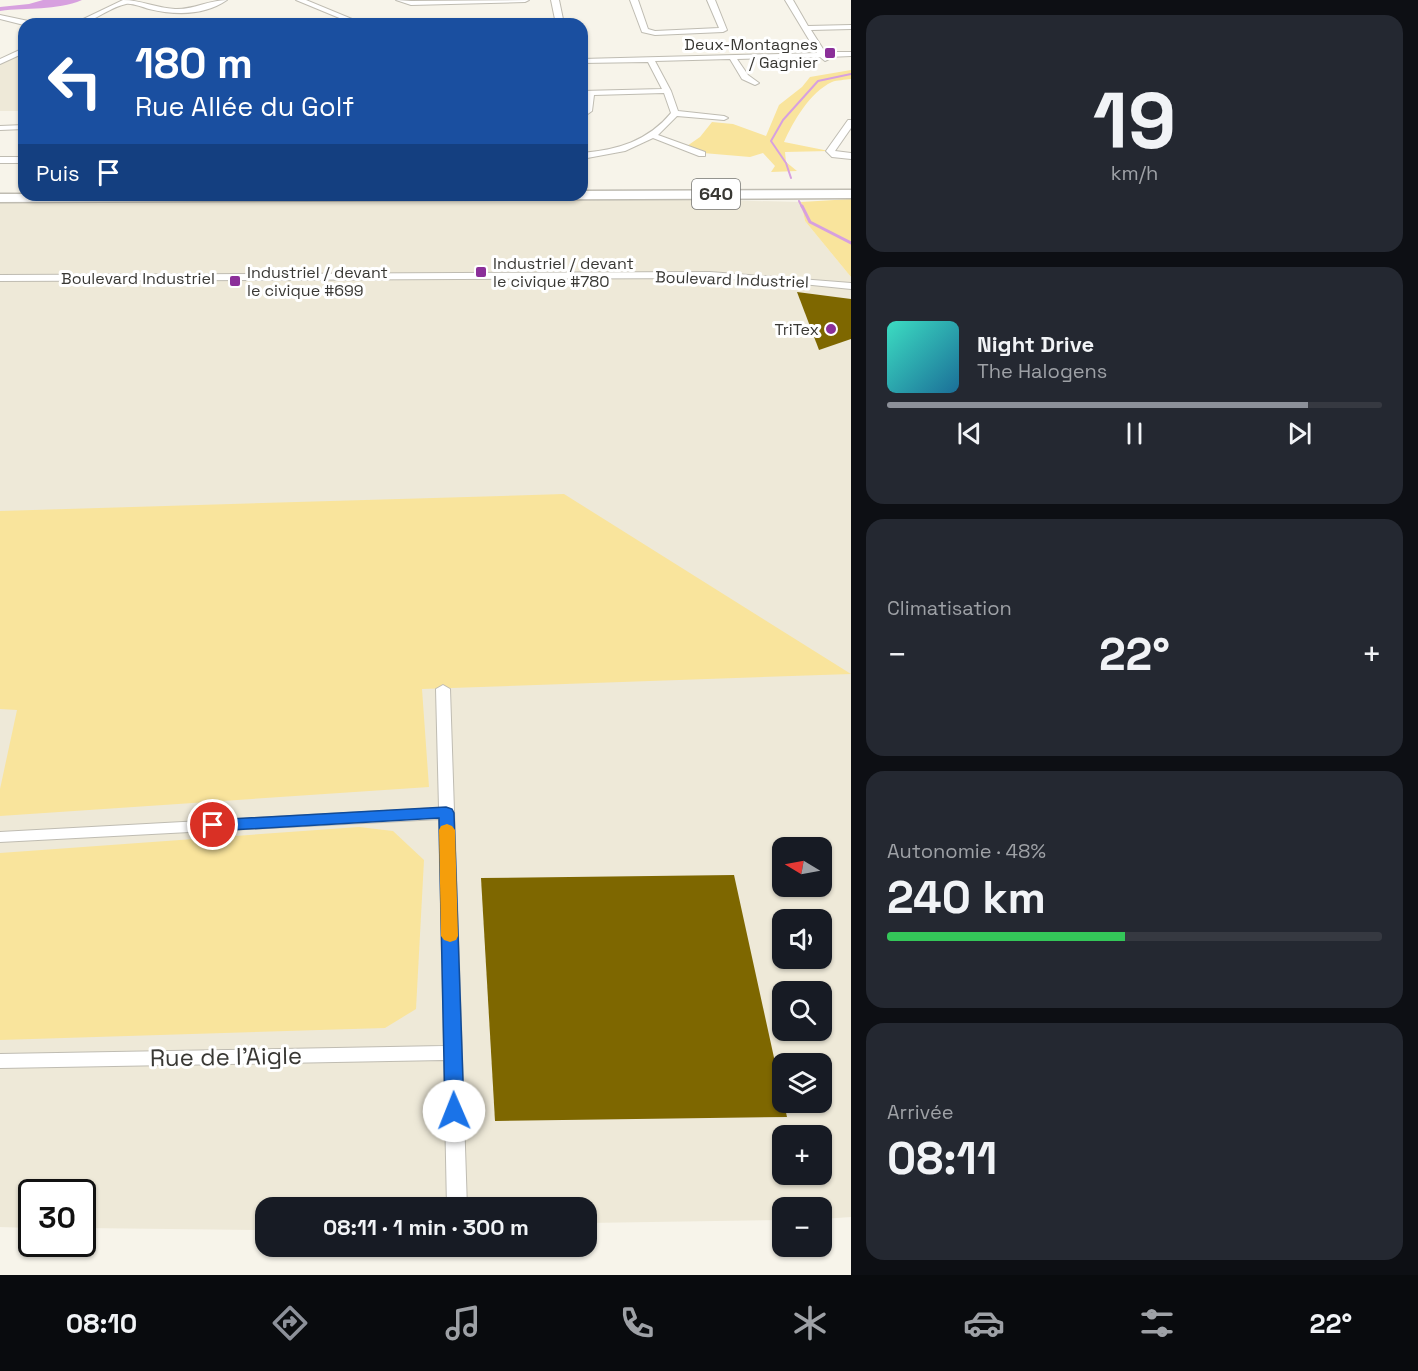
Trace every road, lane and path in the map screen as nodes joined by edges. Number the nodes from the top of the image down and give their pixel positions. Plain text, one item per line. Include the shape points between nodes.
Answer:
1 (223, 0) edge
2 (300, 0) edge
3 (400, 0) edge
4 (525, 0) edge
5 (555, 0) edge
6 (634, 0) edge
7 (711, 0) edge
8 (789, 0) edge
9 (128, 1) edge
10 (90, 18) edge
11 (345, 18) edge
12 (559, 18) edge
13 (2, 21) edge
14 (18, 23) edge
15 (18, 25) edge
16 (851, 27) edge
17 (805, 28) junction
18 (18, 53) edge
19 (851, 56) edge
20 (824, 57) junction
21 (733, 59) junction
22 (0, 62) edge
23 (651, 62) junction
24 (588, 64) edge
25 (755, 83) dead end
26 (667, 91) junction
27 (588, 92) edge
28 (675, 112) junction
29 (723, 118) dead end
30 (851, 122) edge
31 (18, 127) edge
32 (0, 128) edge
33 (654, 136) junction
34 (839, 138) junction
35 (848, 144) dead end
36 (702, 154) dead end
37 (588, 155) edge
38 (851, 156) edge
39 (0, 160) edge
40 (18, 160) edge
41 (851, 185) edge
42 (588, 187) edge
43 (0, 190) edge
44 (18, 190) edge
45 (851, 194) edge
46 (588, 195) edge
47 (0, 198) edge
48 (18, 198) edge
49 (0, 278) edge
50 (851, 286) edge
51 (443, 689) dead end
52 (446, 813) junction
53 (0, 837) edge
54 (453, 1053) junction
55 (0, 1061) edge
56 (457, 1197) edge

1 - 9 street via 184,13
2 - 11 street
3 - 4 street
5 - 12 street
6 - 7 street via 645,30 655,33 723,30
8 - 17 street
9 - 10 street
13 - 14 street
13 - 15 street
16 - 17 street
17 - 20 street
18 - 22 street
19 - 20 street
20 - 21 street
21 - 23 street
21 - 25 street via 745,77
23 - 24 street
23 - 26 street
26 - 27 street
26 - 28 street
28 - 29 street
28 - 33 street via 666,127
30 - 34 street
31 - 32 street
33 - 36 street
33 - 37 street
34 - 35 street
34 - 38 street via 830,151
39 - 40 street
41 - 42 highway, 640
43 - 44 highway
45 - 46 highway, 640
47 - 48 highway, 640
49 - 50 street, Boulevard Industriel via 710,275
51 - 52 street
52 - 53 street
52 - 54 street
54 - 55 street, Rue de l'Aigle
54 - 56 street

